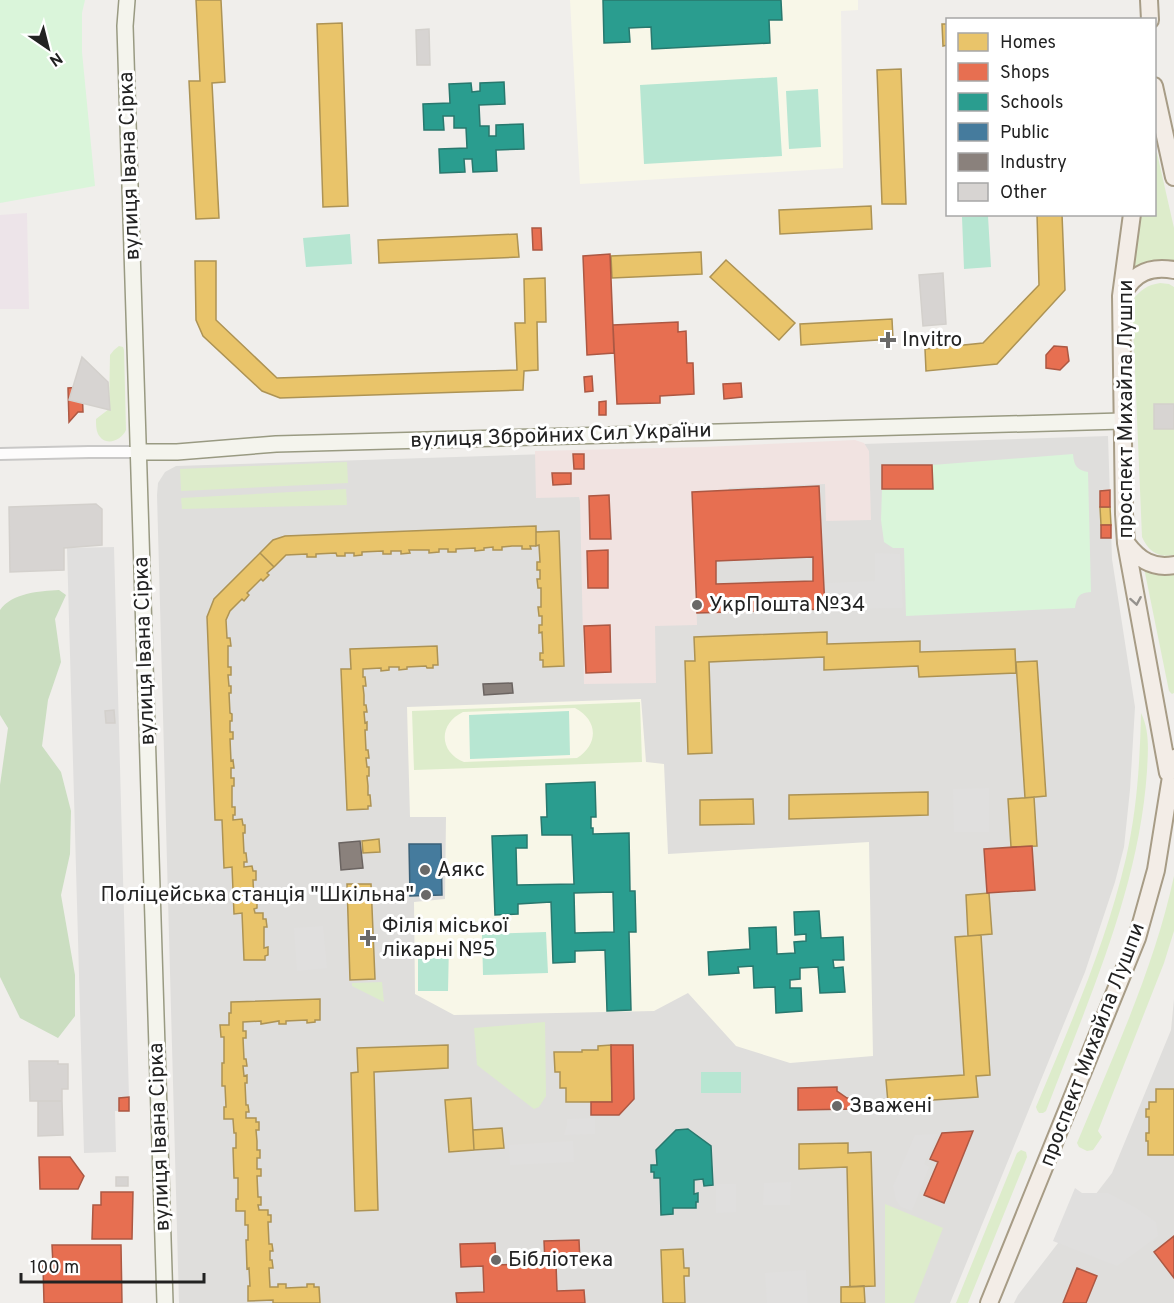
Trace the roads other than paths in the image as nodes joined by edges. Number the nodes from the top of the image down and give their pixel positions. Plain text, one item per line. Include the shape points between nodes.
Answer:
1 (127, 0) edge
2 (1149, 0) edge
3 (1150, 18) edge
4 (1156, 91) edge
5 (1174, 177) edge
6 (1132, 216) edge
7 (1174, 270) edge
8 (1121, 297) junction
9 (1122, 421) junction
10 (139, 452) junction
11 (0, 454) edge
12 (1126, 543) junction
13 (1174, 566) edge
14 (1174, 758) edge
15 (1170, 780) junction
16 (165, 1303) edge
17 (990, 1303) edge

1 - 10 street, вулиця Івана Сірка
2 - 3 main road
4 - 5 main road
6 - 8 main road, проспект Михайла Лушпи
7 - 8 main road via 1148,270 1127,285
8 - 9 main road, проспект Михайла Лушпи
9 - 10 street, вулиця Збройних Сил України via 276,444
9 - 12 main road, проспект Михайла Лушпи
10 - 11 street, вулиця Збройних Сил України
10 - 16 street, вулиця Івана Сірка
12 - 13 main road via 1145,562
12 -> 15 main road, проспект Михайла Лушпи
14 - 15 main road, проспект Михайла Лушпи
15 - 17 main road, проспект Михайла Лушпи via 1156,870 1137,939

